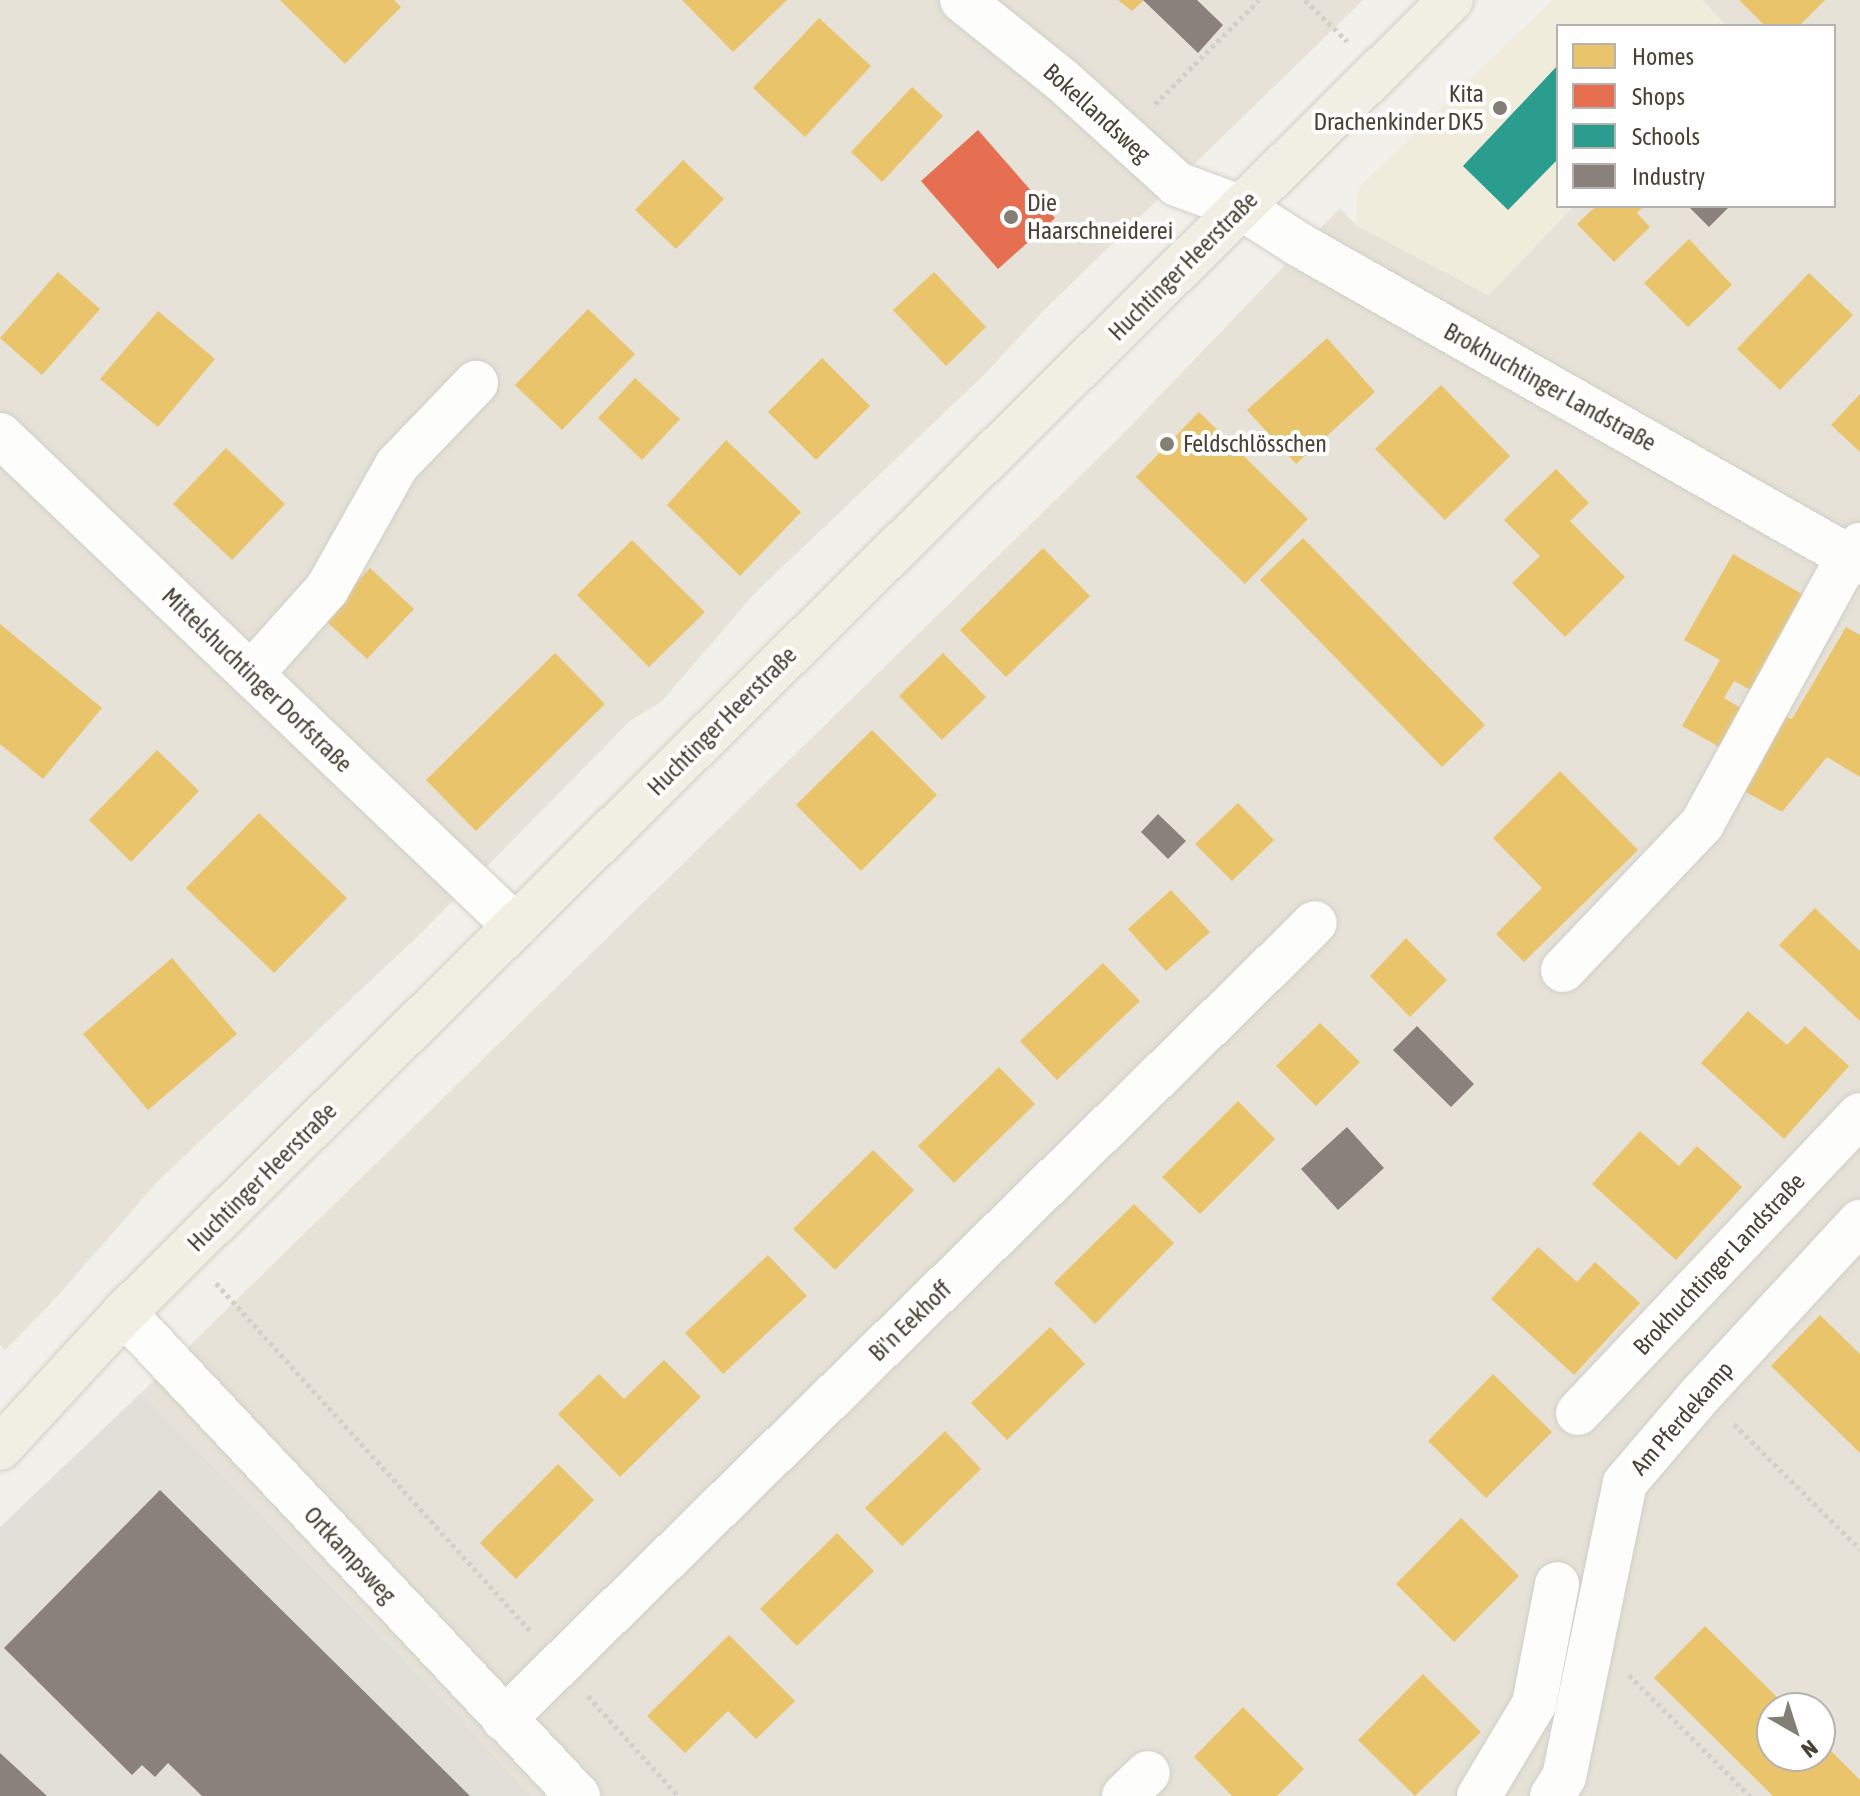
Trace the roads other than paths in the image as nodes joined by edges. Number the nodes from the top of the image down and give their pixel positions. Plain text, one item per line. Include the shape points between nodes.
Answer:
1 (962, 0) edge
2 (1451, 0) edge
3 (1242, 208) junction
4 (476, 383) dead end
5 (0, 435) edge
6 (1856, 555) edge
7 (251, 674) junction
8 (1315, 923) dead end
9 (515, 926) junction
10 (1563, 970) dead end
11 (1860, 1115) edge
12 (1860, 1222) edge
13 (124, 1313) junction
14 (1578, 1413) dead end
15 (0, 1448) edge
16 (1557, 1584) dead end
17 (504, 1719) junction
18 (578, 1796) edge
19 (1479, 1796) edge
20 (1552, 1796) edge

1 - 3 street, Bokellandsweg via 1062,80 1177,184
2 - 3 main road, Huchtinger Heerstraße
3 - 6 street, Brokhuchtinger Landstraße
3 - 9 main road, Huchtinger Heerstraße
4 - 7 street via 397,465 327,589
5 - 7 street, Mittelshuchtinger Dorfstraße
6 - 10 street via 1702,824
7 - 9 street, Mittelshuchtinger Dorfstraße
8 - 17 street, Bi'n Eekhoff
9 - 13 main road, Huchtinger Heerstraße
11 - 14 street, Brokhuchtinger Landstraße
12 - 20 street, Am Pferdekamp via 1625,1483 1564,1777
13 - 15 main road, Huchtinger Heerstraße
13 - 17 street, Ortkampsweg
16 - 19 street via 1534,1704
17 - 18 street, Ortkampsweg

